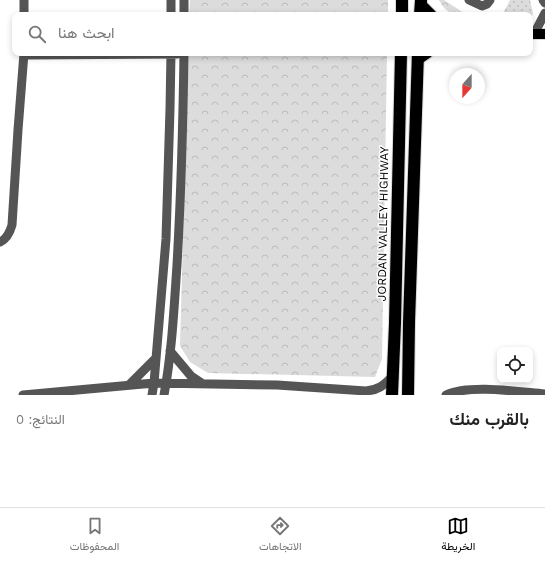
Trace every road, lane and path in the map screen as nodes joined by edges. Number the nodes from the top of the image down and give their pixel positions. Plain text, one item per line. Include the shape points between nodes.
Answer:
1 (24, 0) edge
2 (172, 0) edge
3 (184, 0) edge
4 (402, 0) edge
5 (469, 0) edge
6 (490, 0) edge
7 (543, 0) edge
8 (545, 3) edge
9 (24, 12) edge
10 (171, 12) edge
11 (184, 12) edge
12 (402, 12) edge
13 (545, 13) edge
14 (533, 32) edge
15 (533, 34) edge
16 (545, 34) edge
17 (24, 56) edge
18 (171, 56) edge
19 (184, 56) edge
20 (401, 56) edge
21 (418, 57) edge
22 (0, 242) edge
23 (395, 323) junction
24 (409, 323) junction
25 (170, 350) junction
26 (156, 358) junction
27 (392, 377) junction
28 (154, 383) junction
29 (166, 383) junction
30 (130, 384) junction
31 (203, 384) junction
32 (545, 394) edge
33 (23, 395) edge
34 (152, 395) edge
35 (164, 395) edge
36 (392, 395) edge
37 (408, 395) edge
38 (446, 395) edge

1 - 9 street
2 - 10 street
3 - 11 street
4 - 12 highway
5 - 6 street via 482,6
7 - 8 street
13 - 14 street
15 - 16 main road
17 - 22 street via 12,225 7,237
18 - 26 street via 166,239
19 - 25 street via 179,234
20 - 23 highway, JORDAN VALLEY HIGHWAY
21 - 24 highway
23 - 24 highway
23 - 27 highway, JORDAN VALLEY HIGHWAY
24 - 37 highway
25 - 29 street
25 - 31 street via 191,376
26 - 28 street
26 - 30 street
27 - 31 street via 380,388 366,391 277,385
27 - 36 highway, JORDAN VALLEY HIGHWAY
28 - 29 street
28 - 30 street
28 - 34 street
29 - 31 street
29 - 35 street
30 - 33 street
32 - 38 street via 476,390

